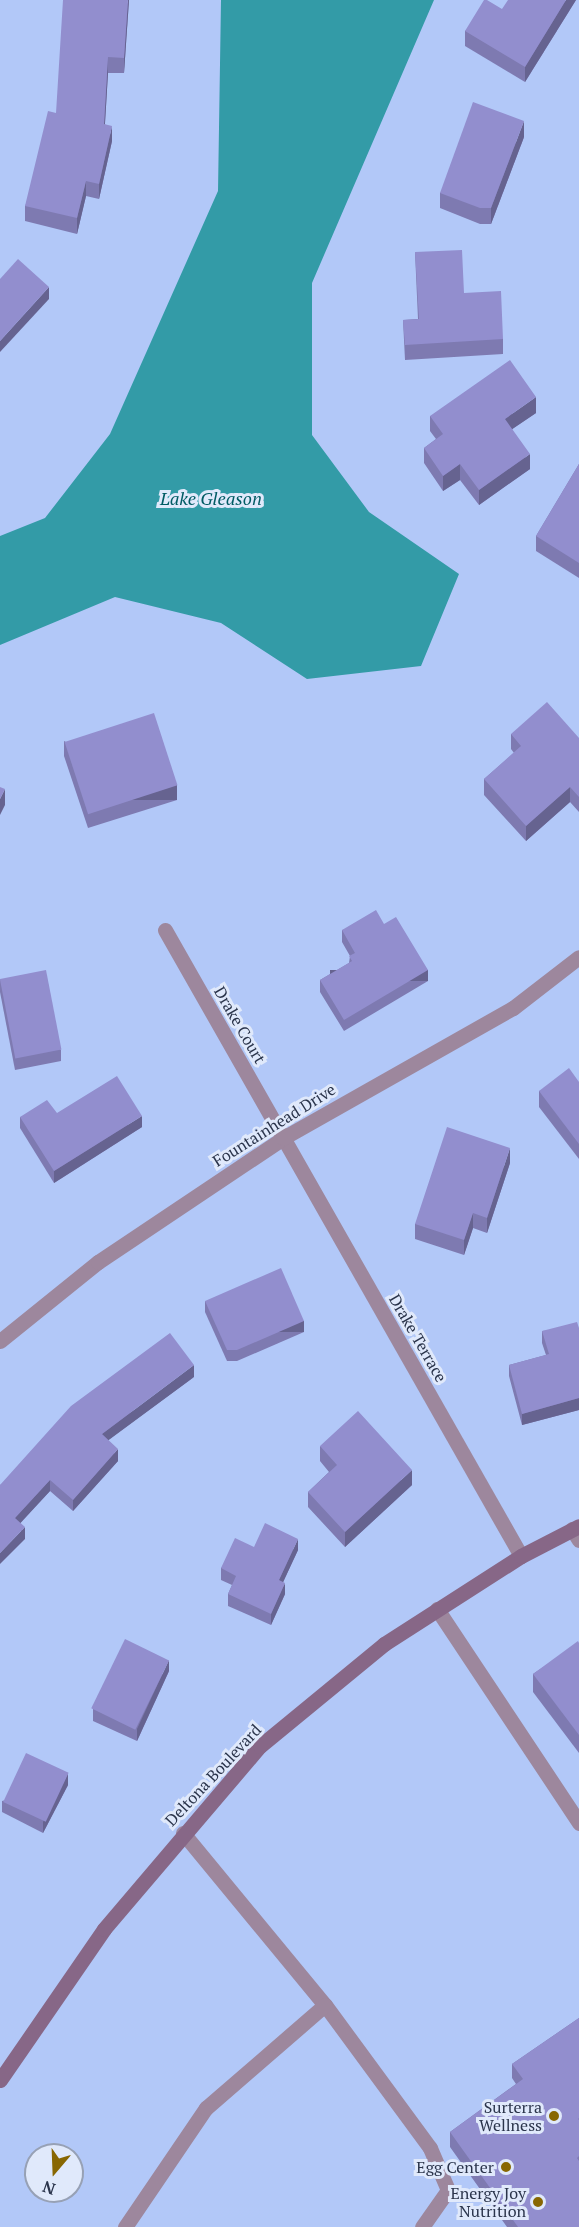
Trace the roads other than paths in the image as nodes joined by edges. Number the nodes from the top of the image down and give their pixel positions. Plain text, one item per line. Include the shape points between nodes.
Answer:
1 (165, 930) dead end
2 (579, 957) edge
3 (283, 1138) junction
4 (0, 1341) edge
5 (577, 1532) edge
6 (521, 1556) junction
7 (437, 1609) junction
8 (579, 1822) edge
9 (183, 1833) junction
10 (325, 2005) junction
11 (0, 2080) edge
12 (125, 2227) edge
13 (422, 2227) edge

1 - 3 street, Drake Court
2 - 3 street, Fountainhead Drive via 513,1008
3 - 4 street, Fountainhead Drive via 98,1262
3 - 6 street, Drake Terrace
5 - 6 street, Deltona Boulevard
6 - 7 street, Deltona Boulevard
7 - 8 street
7 - 9 street, Deltona Boulevard via 384,1644 260,1746
9 - 10 street
9 - 11 street, Deltona Boulevard via 104,1929
10 - 12 street via 206,2108
10 - 13 street via 430,2148 448,2190

